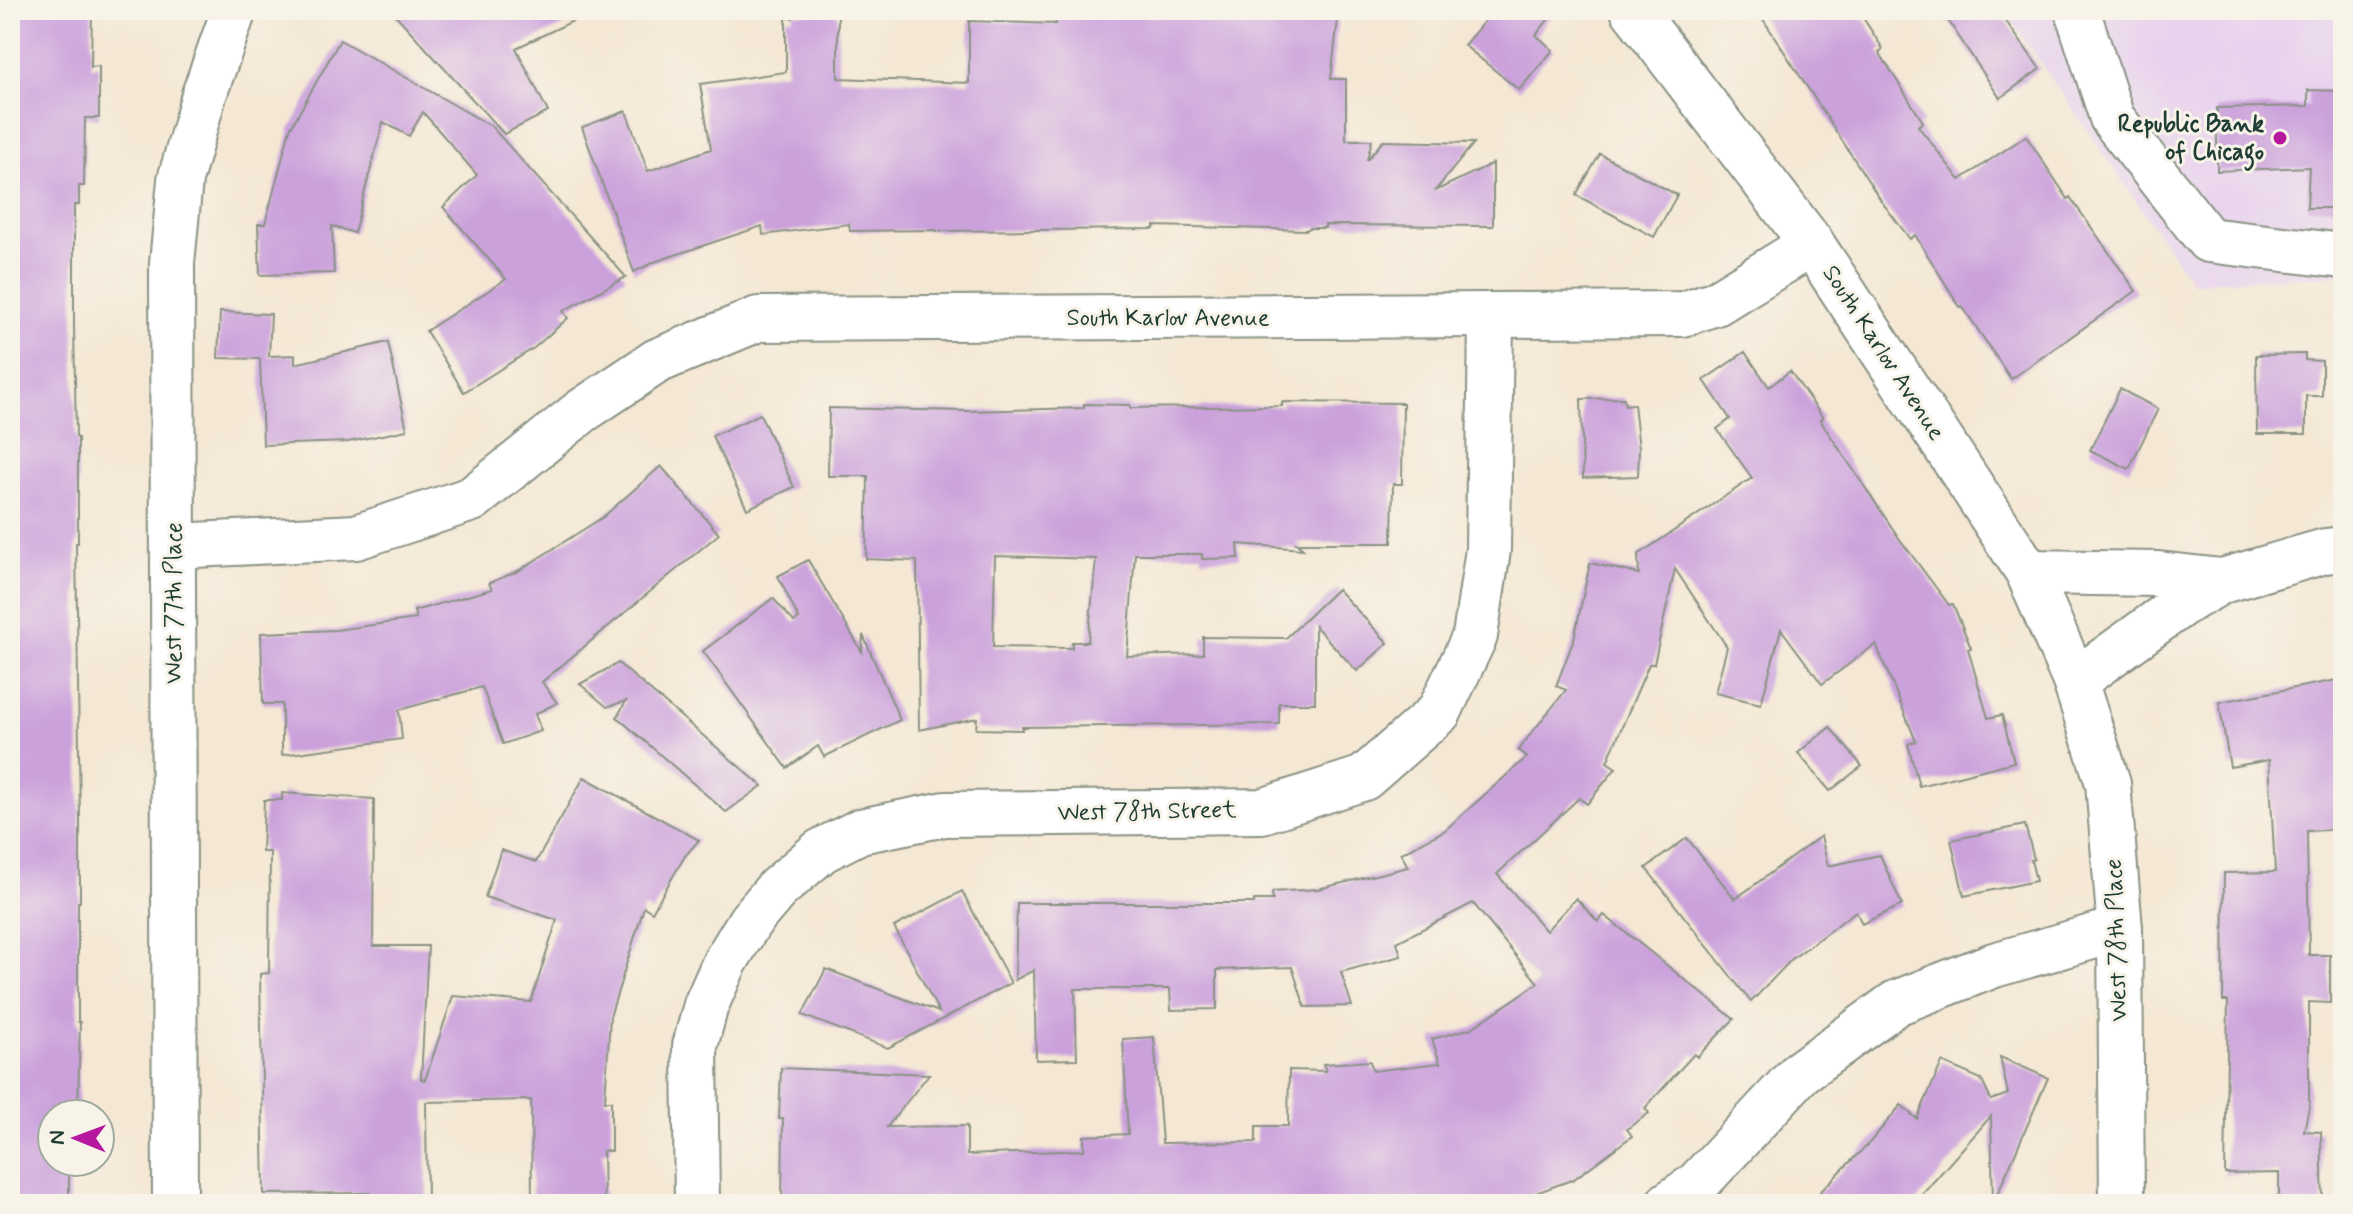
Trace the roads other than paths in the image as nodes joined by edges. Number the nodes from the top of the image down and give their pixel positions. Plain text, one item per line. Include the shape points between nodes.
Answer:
1 (234, 10) edge
2 (1633, 10) edge
3 (2077, 10) edge
4 (1812, 244) junction
5 (2343, 256) edge
6 (1491, 316) junction
7 (174, 546) junction
8 (2343, 549) edge
9 (2028, 572) junction
10 (2222, 581) junction
11 (2075, 681) junction
12 (2120, 929) junction
13 (175, 1204) edge
14 (697, 1204) edge
15 (1668, 1204) edge
16 (2122, 1204) edge

1 - 7 street, West 77th Place via 180,180 172,263
2 - 4 street
3 - 5 street via 2112,118 2208,240
4 - 6 street, South Karlov Avenue via 1716,303 1683,314
4 - 9 street, South Karlov Avenue
6 - 7 street, South Karlov Avenue via 758,319 657,361 582,411 472,499 356,537
6 - 14 street, West 78th Street via 1488,550 1475,636 1439,712 1364,778 1262,811 945,814 860,831 821,851 750,921 706,1005 695,1046
7 - 13 street, West 77th Place
8 - 10 street
9 - 10 street via 2158,574
9 - 11 street, South Karlov Avenue
10 - 11 street
11 - 12 street, West 78th Place via 2108,783
12 - 15 street via 1994,965 1896,1003 1801,1072 1696,1185
12 - 16 street, West 78th Place

